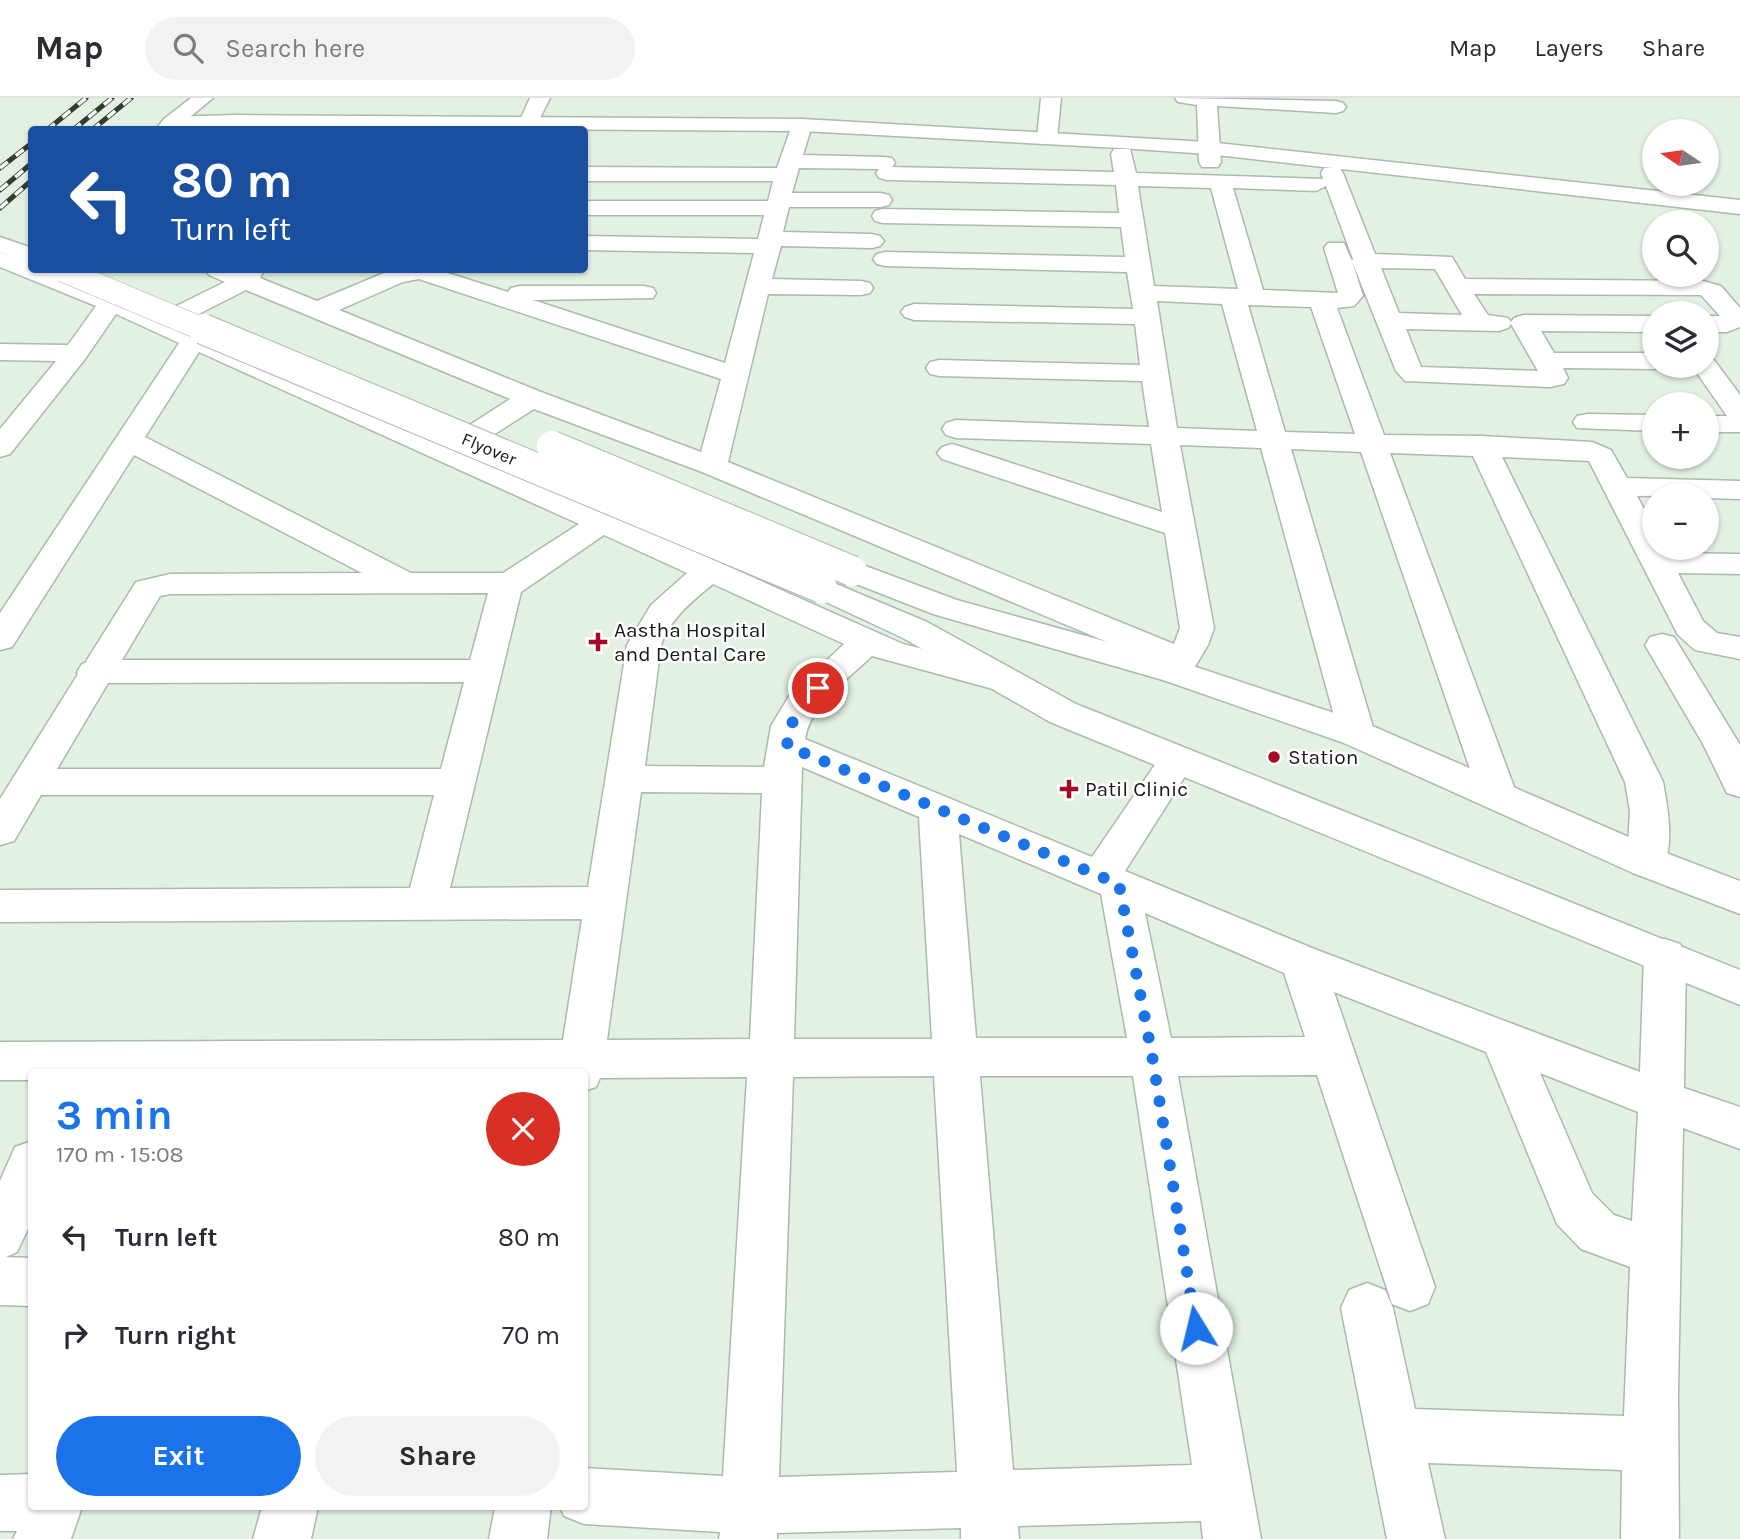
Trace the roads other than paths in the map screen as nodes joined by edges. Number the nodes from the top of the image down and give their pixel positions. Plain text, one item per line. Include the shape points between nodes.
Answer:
1 (203, 98) edge
2 (540, 98) edge
3 (1051, 98) edge
4 (1185, 98) edge
5 (1207, 99) edge
6 (1336, 107) dead end
7 (529, 122) junction
8 (169, 126) edge
9 (585, 126) edge
10 (588, 126) edge
11 (588, 135) edge
12 (1047, 138) junction
13 (797, 141) junction
14 (1213, 163) junction
15 (1123, 167) junction
16 (588, 173) edge
17 (1320, 176) junction
18 (779, 204) junction
19 (1740, 207) edge
20 (588, 208) edge
21 (1131, 220) junction
22 (1740, 220) edge
23 (769, 242) junction
24 (588, 243) edge
25 (0, 244) edge
26 (28, 255) edge
27 (0, 259) edge
28 (1364, 261) junction
29 (1137, 265) junction
30 (28, 270) edge
31 (35, 273) edge
32 (69, 273) edge
33 (134, 273) edge
34 (406, 273) edge
35 (421, 273) edge
36 (249, 275) edge
37 (758, 286) junction
38 (1460, 286) junction
39 (1558, 287) junction
40 (861, 288) dead end
41 (487, 293) junction
42 (1243, 297) junction
43 (1321, 300) junction
44 (1718, 301) edge
45 (1719, 302) edge
46 (111, 303) junction
47 (1145, 305) junction
48 (318, 310) junction
49 (914, 312) dead end
50 (1391, 321) junction
51 (1479, 322) junction
52 (1523, 323) junction
53 (1584, 323) junction
54 (159, 324) junction
55 (1642, 324) edge
56 (1719, 324) edge
57 (625, 339) junction
58 (194, 340) junction
59 (0, 352) edge
60 (76, 353) junction
61 (1558, 360) dead end
62 (1642, 361) edge
63 (939, 368) dead end
64 (1156, 373) junction
65 (1719, 373) edge
66 (735, 375) junction
67 (402, 384) dead end
68 (531, 398) junction
69 (1735, 400) edge
70 (0, 408) edge
71 (32, 408) junction
72 (470, 412) dead end
73 (1587, 422) dead end
74 (1642, 423) edge
75 (1719, 424) edge
76 (1740, 424) edge
77 (1164, 435) junction
78 (1273, 439) junction
79 (128, 440) junction
80 (1371, 442) junction
81 (1482, 445) junction
82 (0, 448) edge
83 (446, 453) junction
84 (712, 466) junction
85 (1618, 487) junction
86 (1740, 490) edge
87 (602, 523) junction
88 (1180, 528) junction
89 (1657, 563) junction
90 (1740, 564) edge
91 (710, 571) junction
92 (406, 583) junction
93 (509, 583) junction
94 (0, 639) edge
95 (866, 641) junction
96 (1662, 645) dead end
97 (1740, 648) edge
98 (1178, 666) junction
99 (486, 671) junction
100 (94, 672) junction
101 (1004, 680) junction
102 (1357, 734) junction
103 (1731, 745) edge
104 (1178, 760) junction
105 (784, 763) junction
106 (625, 779) junction
107 (29, 782) junction
108 (458, 782) junction
109 (1740, 784) edge
110 (1498, 795) junction
111 (938, 810) junction
112 (0, 831) edge
113 (1647, 862) junction
114 (1110, 880) junction
115 (1740, 898) edge
116 (606, 902) junction
117 (426, 904) junction
118 (0, 906) edge
119 (1665, 956) junction
120 (1302, 962) junction
121 (1740, 988) edge
122 (1503, 1040) junction
123 (1152, 1055) junction
124 (1333, 1056) junction
125 (956, 1057) junction
126 (771, 1058) junction
127 (0, 1062) edge
128 (581, 1065) edge
129 (211, 1066) edge
130 (72, 1067) edge
131 (1662, 1101) junction
132 (1740, 1128) edge
133 (28, 1171) edge
134 (0, 1236) edge
135 (1657, 1253) junction
136 (0, 1281) edge
137 (28, 1282) edge
138 (1393, 1435) junction
139 (1649, 1444) junction
140 (588, 1497) edge
141 (28, 1502) edge
142 (0, 1503) edge
143 (53, 1510) edge
144 (289, 1510) edge
145 (523, 1510) edge
146 (1228, 1516) edge
147 (989, 1520) edge
148 (749, 1522) edge
149 (42, 1539) edge
150 (282, 1539) edge
151 (518, 1539) edge
152 (1416, 1539) edge
153 (1650, 1539) edge

1 - 8 street
2 - 7 street
3 - 12 street
4 - 5 street
5 - 6 street
5 - 14 street
7 - 8 street via 260,120
7 - 9 street
10 - 13 street
11 - 13 street
12 - 13 street
12 - 14 street
13 - 15 street
13 - 15 street via 885,168
13 - 16 street
13 - 18 street
14 - 15 street
14 - 17 street
14 - 19 street
14 - 42 street
15 - 21 street
17 - 22 street
17 - 28 street
17 - 43 street via 1352,296 1345,301
18 - 20 street
18 - 21 street
18 - 23 street
21 - 29 street
23 - 24 street
23 - 29 street
23 - 37 street
25 - 26 street
27 - 30 street
28 - 38 street via 1440,261
28 - 50 street
29 - 47 street
31 - 46 street
32 - 101 street, Flyover, bridge via 822,588 915,630
33 - 67 street
34 - 48 street
35 - 41 street
36 - 48 street
36 - 54 street
37 - 40 street
37 - 66 street
38 - 39 street
38 - 51 street
39 - 44 street via 1708,289
39 - 53 street
41 - 57 street
41 - 57 street via 648,282
42 - 43 street
42 - 47 street
42 - 78 street
43 - 80 street
45 - 56 street via 1735,320
46 - 54 street
46 - 60 street
47 - 49 street
47 - 64 street
48 - 68 street
50 - 51 street
50 - 52 street via 1409,371 1420,377 1554,378
51 - 52 street
52 - 53 street
53 - 55 street
54 - 58 street
57 - 66 street
58 - 79 street
58 - 83 street
59 - 60 street
60 - 71 street
61 - 62 street
63 - 64 street
64 - 77 street
65 - 69 street
66 - 84 street
68 - 83 street
68 - 84 street
70 - 71 street
71 - 82 street
72 - 98 street, Flyover, bridge via 945,607
73 - 74 street
75 - 76 street
77 - 78 street
77 - 88 street
77 - 88 street via 954,441
78 - 80 street
78 - 102 street
79 - 92 street
79 - 94 street
80 - 81 street
80 - 110 street
81 - 85 street via 1592,451 1601,456
81 - 113 street via 1644,782 1649,811
83 - 87 street
84 - 98 street
85 - 86 street
85 - 89 street
87 - 91 street
87 - 93 street
88 - 98 street via 1197,628
89 - 90 street
89 - 97 street via 1697,635 1707,642
91 - 95 street
91 - 106 street via 648,629
92 - 93 street
92 - 100 street via 153,586 142,593
93 - 99 street
95 - 101 street via 905,656
95 - 105 street via 802,704 789,726
96 - 103 street
98 - 102 street
99 - 100 street
99 - 108 street
100 - 107 street
101 - 104 street, Flyover via 1063,713
102 - 110 street
103 - 109 street
104 - 114 street
104 - 119 street, Flyover
105 - 106 street
105 - 111 street
105 - 126 street
106 - 116 street
107 - 108 street
107 - 112 street
108 - 117 street
110 - 113 street
111 - 114 street
111 - 125 street
113 - 115 street
114 - 120 street
114 - 123 street
116 - 117 street
116 - 128 street
117 - 118 street
119 - 121 street, Flyover
119 - 131 street
120 - 122 street
120 - 124 street
122 - 131 street
122 - 135 street via 1574,1208 1598,1233
123 - 124 street
123 - 125 street
123 - 146 street
124 - 138 street via 1388,1297
125 - 126 street
125 - 147 street
126 - 128 street
126 - 148 street
127 - 130 street
128 - 129 street
129 - 130 street
131 - 132 street
131 - 135 street
133 - 134 street
135 - 139 street
136 - 137 street
138 - 139 street
138 - 152 street
139 - 153 street
140 - 148 street
141 - 142 street
143 - 149 street
144 - 150 street
145 - 151 street
146 - 147 street
147 - 148 street

